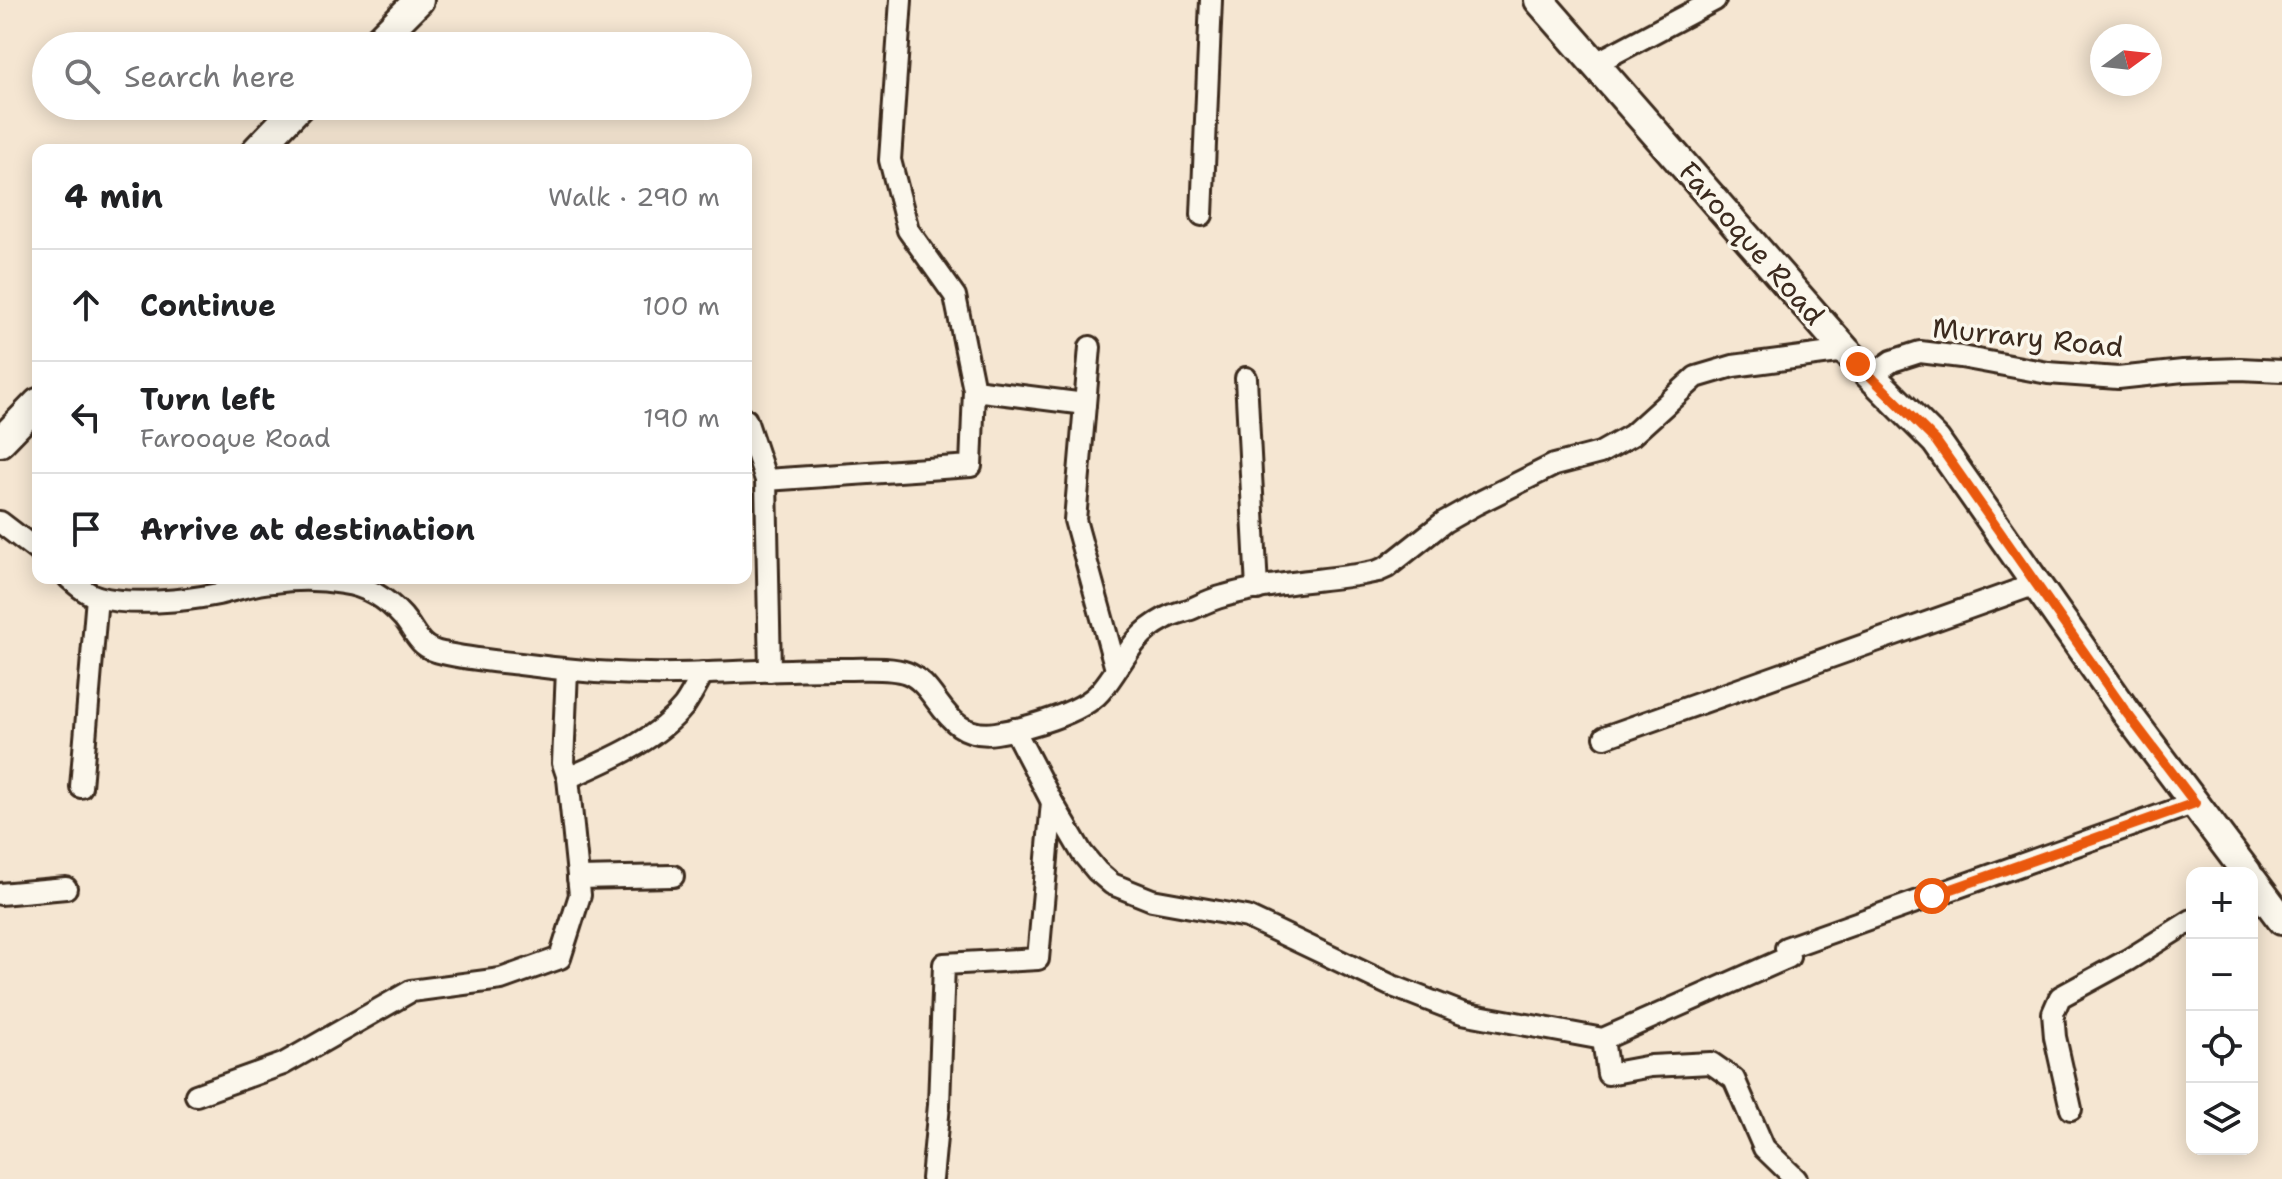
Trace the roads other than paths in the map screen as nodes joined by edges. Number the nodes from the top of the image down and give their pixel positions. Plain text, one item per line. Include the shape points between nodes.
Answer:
1 (399, 0) edge
2 (419, 0) edge
3 (901, 0) edge
4 (1211, 0) edge
5 (1539, 0) edge
6 (1715, 0) edge
7 (369, 32) edge
8 (387, 32) edge
9 (1594, 64) junction
10 (286, 120) edge
11 (303, 120) edge
12 (263, 144) edge
13 (280, 144) edge
14 (1202, 215) dead end
15 (1090, 347) dead end
16 (1846, 351) junction
17 (2282, 371) edge
18 (1871, 376) junction
19 (1246, 378) dead end
20 (32, 388) edge
21 (974, 390) junction
22 (1085, 404) junction
23 (32, 409) edge
24 (0, 420) edge
25 (752, 438) edge
26 (0, 442) edge
27 (766, 480) junction
28 (0, 522) edge
29 (32, 546) edge
30 (76, 584) edge
31 (262, 584) edge
32 (351, 584) edge
33 (2036, 584) junction
34 (1257, 589) junction
35 (97, 597) junction
36 (1116, 669) junction
37 (567, 670) junction
38 (770, 671) junction
39 (703, 673) junction
40 (1014, 729) junction
41 (1605, 737) dead end
42 (568, 778) junction
43 (81, 787) dead end
44 (1052, 802) junction
45 (2195, 803) junction
46 (2242, 867) edge
47 (673, 876) dead end
48 (578, 878) junction
49 (66, 888) dead end
50 (2258, 888) edge
51 (0, 894) edge
52 (2282, 920) edge
53 (2186, 924) edge
54 (1603, 1039) junction
55 (196, 1095) dead end
56 (2071, 1109) dead end
57 (932, 1179) edge
58 (1796, 1179) edge

1 - 7 main road
2 - 8 main road
3 - 21 street via 890,160 908,230 955,296
4 - 14 street
5 - 9 main road, Farooque Road
6 - 9 street
9 - 16 main road, Farooque Road
10 - 12 main road
11 - 13 main road
15 - 22 street
16 - 18 main road, Farooque Road
16 - 34 street via 1696,377 1632,435 1600,453 1554,465 1496,493 1444,522 1387,567
17 - 18 street, Murrary Road via 2183,371 2118,378 2048,373 1920,352 1892,361
18 - 33 main road, Farooque Road via 1936,441
19 - 34 street
20 - 24 main road
21 - 22 street
21 - 27 street via 971,466
22 - 36 street via 1075,520
23 - 26 main road
25 - 27 street
27 - 38 street
28 - 29 street
30 - 35 street
31 - 35 street via 180,600
32 - 37 street via 381,596 428,649
33 - 41 street
33 - 45 main road, Farooque Road
34 - 36 street via 1165,618 1130,646
35 - 43 street
36 - 40 street via 1090,702
37 - 39 street
37 - 42 street via 563,763
38 - 39 street
38 - 40 street via 876,669 908,674 960,725 983,734
39 - 42 street via 685,705 665,724
40 - 44 street
42 - 48 street
44 - 54 street via 1082,853 1112,884 1152,900 1247,917 1462,1013
44 - 57 street via 1038,959 944,964
45 - 46 main road, Farooque Road
45 - 54 street via 1788,952
47 - 48 street
48 - 55 street via 580,895 560,958 501,979 411,991 283,1064
49 - 51 street
50 - 52 main road, Farooque Road
53 - 56 street via 2060,997 2053,1013 2055,1037
54 - 58 street via 1608,1074 1711,1063 1734,1079 1764,1148

